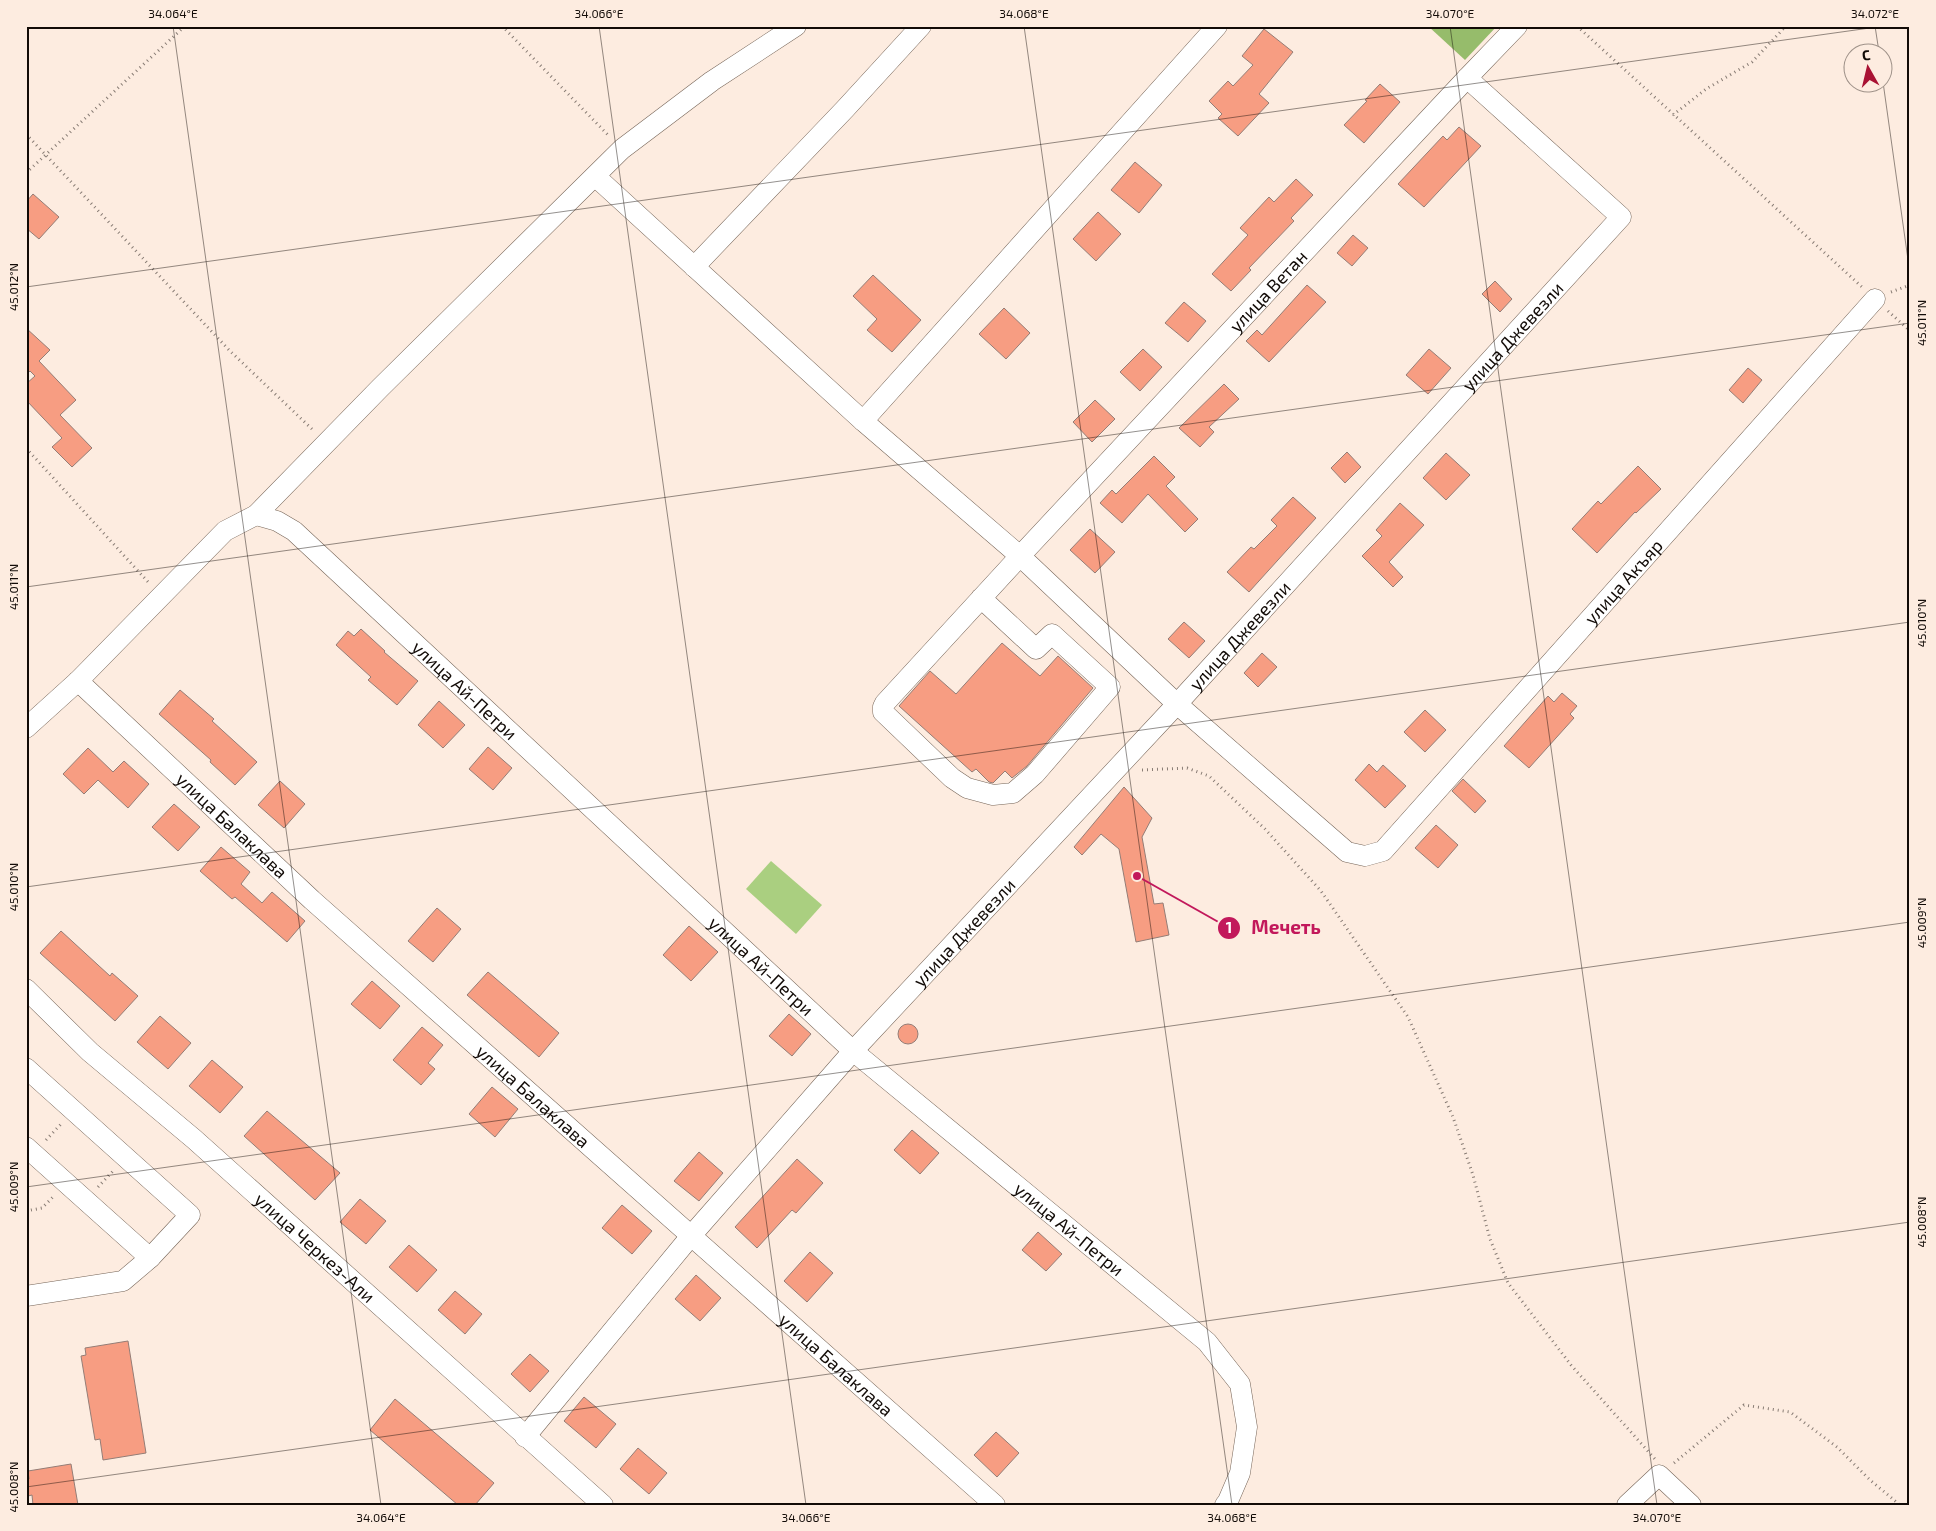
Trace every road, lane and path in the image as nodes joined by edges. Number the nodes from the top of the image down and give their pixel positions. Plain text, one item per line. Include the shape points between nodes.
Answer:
1 (185, 26) edge
2 (502, 26) edge
3 (796, 26) edge
4 (921, 26) edge
5 (1217, 26) edge
6 (1518, 26) edge
7 (1577, 26) edge
8 (1786, 26) edge
9 (1467, 78) junction
10 (1673, 115) junction
11 (26, 134) edge
12 (622, 149) junction
13 (46, 155) junction
14 (26, 173) edge
15 (596, 177) junction
16 (694, 267) junction
17 (1875, 299) junction
18 (1910, 332) edge
19 (863, 421) junction
20 (326, 443) junction
21 (26, 448) edge
22 (256, 515) junction
23 (1020, 556) junction
24 (161, 596) junction
25 (981, 598) junction
26 (78, 681) junction
27 (1177, 704) junction
28 (26, 728) edge
29 (1114, 772) junction
30 (26, 989) edge
31 (853, 1051) junction
32 (26, 1068) edge
33 (73, 1111) junction
34 (30, 1150) edge
35 (126, 1157) junction
36 (67, 1184) junction
37 (86, 1200) junction
38 (26, 1211) edge
39 (690, 1236) junction
40 (150, 1258) junction
41 (26, 1296) edge
42 (525, 1437) junction
43 (1662, 1473) junction
44 (603, 1505) edge
45 (995, 1505) edge
46 (1224, 1505) edge
47 (1627, 1505) edge
48 (1690, 1505) edge
49 (1900, 1505) edge

1 - 13 path
2 - 12 path
3 - 12 street via 712,81
4 - 16 street
5 - 19 street
6 - 9 street, улица Ветан
7 - 10 path
8 - 10 path via 1752,62 1706,89
9 - 23 street, улица Ветан
9 - 27 street, улица Джевезли via 1621,217
10 - 17 path
11 - 13 path
12 - 15 street
13 - 14 path
13 - 20 path via 230,351
15 - 16 street
15 - 20 street
16 - 19 street
17 - 18 path
17 - 27 street, улица Акъяр via 1384,851 1365,856 1347,852
19 - 23 street
20 - 22 street
21 - 24 path
22 - 24 street via 225,531
22 - 31 street, улица Ай-Петри via 277,520 294,531
23 - 25 street, улица Ветан
23 - 27 street
24 - 26 street
25 - 25 street, улица Ветан via 885,703 883,712 952,778 967,788 993,795 1013,792 1035,774 1110,687 1052,634 1036,649
26 - 28 street
26 - 39 street, улица Балаклава via 312,900
27 - 29 street, улица Джевезли
29 - 31 street, улица Джевезли
29 - 43 path via 1187,768 1208,776 1265,829 1321,892 1408,1016 1453,1117 1474,1175 1490,1239 1508,1283
30 - 42 street, улица Черкез-Али via 90,1052 194,1139
31 - 39 street, улица Джевезли
31 - 46 street, улица Ай-Петри via 1207,1342 1240,1384 1247,1427 1240,1473
32 - 33 street
33 - 34 path
33 - 35 street
34 - 36 street
35 - 37 path
35 - 40 street via 190,1215
36 - 37 street
36 - 38 path via 42,1208
37 - 40 street
39 - 42 street, улица Джевезли
39 - 45 street, улица Балаклава
40 - 41 street via 123,1280
42 - 44 street, улица Черкез-Али
43 - 47 street
43 - 48 street
43 - 49 path via 1744,1404 1790,1412 1837,1447

